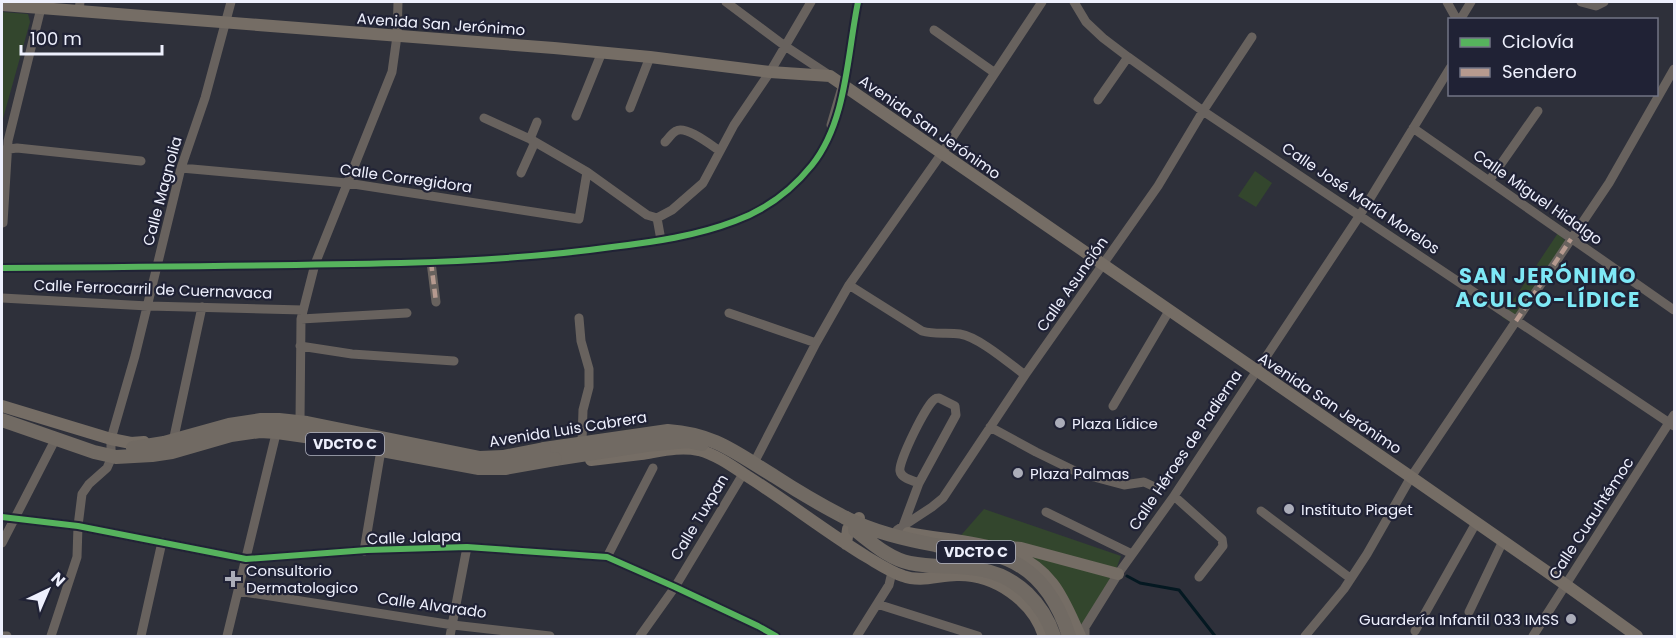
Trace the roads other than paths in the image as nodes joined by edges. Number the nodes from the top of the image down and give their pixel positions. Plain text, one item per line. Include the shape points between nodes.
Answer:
1 (231, 2) edge
2 (398, 2) edge
3 (726, 2) edge
4 (810, 2) edge
5 (1042, 2) edge
6 (1074, 2) edge
7 (1447, 2) edge
8 (1472, 2) edge
9 (1581, 2) edge
10 (1604, 2) edge
11 (6, 4) edge
12 (80, 6) edge
13 (41, 8) junction
14 (1458, 18) edge
15 (1460, 18) edge
16 (225, 22) junction
17 (934, 30) dead end
18 (397, 36) junction
19 (1252, 37) dead end
20 (785, 46) junction
21 (602, 52) junction
22 (650, 57) junction
23 (1128, 57) junction
24 (1674, 69) edge
25 (1448, 70) edge
26 (770, 72) junction
27 (995, 73) junction
28 (830, 76) junction
29 (843, 84) junction
30 (1098, 99) dead end
31 (630, 108) dead end
32 (1203, 111) junction
33 (1538, 111) dead end
34 (576, 116) dead end
35 (484, 118) dead end
36 (537, 122) dead end
37 (831, 124) dead end
38 (1413, 128) junction
39 (532, 140) junction
40 (666, 142) dead end
41 (7, 146) edge
42 (720, 152) junction
43 (942, 153) junction
44 (141, 161) dead end
45 (181, 168) junction
46 (587, 172) junction
47 (521, 173) dead end
48 (1489, 181) junction
49 (347, 183) junction
50 (1360, 215) junction
51 (657, 218) junction
52 (3, 224) edge
53 (1571, 239) junction
54 (661, 240) dead end
55 (431, 262) dead end
56 (1104, 266) junction
57 (849, 285) junction
58 (2, 298) edge
59 (436, 302) dead end
60 (148, 306) junction
61 (202, 307) junction
62 (1674, 310) edge
63 (1169, 311) junction
64 (407, 313) dead end
65 (729, 313) dead end
66 (302, 315) junction
67 (579, 318) dead end
68 (1515, 321) junction
69 (816, 343) junction
70 (300, 346) junction
71 (454, 361) dead end
72 (1257, 371) junction
73 (1025, 375) junction
74 (2, 406) edge
75 (1113, 406) dead end
76 (2, 412) edge
77 (2, 420) edge
78 (300, 421) junction
79 (1673, 421) edge
80 (2, 425) edge
81 (218, 425) junction
82 (990, 427) junction
83 (201, 430) junction
84 (276, 434) junction
85 (174, 437) junction
86 (111, 439) junction
87 (223, 441) junction
88 (582, 441) junction
89 (54, 442) junction
90 (380, 456) junction
91 (111, 459) junction
92 (756, 459) junction
93 (653, 468) dead end
94 (743, 474) junction
95 (1411, 477) junction
96 (918, 485) junction
97 (1157, 488) dead end
98 (1174, 495) junction
99 (1261, 511) dead end
100 (1046, 512) dead end
101 (2, 517) edge
102 (14, 519) junction
103 (1476, 523) junction
104 (857, 524) junction
105 (78, 526) junction
106 (900, 528) junction
107 (1503, 541) junction
108 (162, 542) junction
109 (2, 543) edge
110 (846, 544) junction
111 (981, 545) junction
112 (466, 547) junction
113 (364, 551) junction
114 (1132, 554) junction
115 (607, 557) junction
116 (246, 559) junction
117 (892, 572) junction
118 (1118, 574) junction
119 (905, 577) junction
120 (1199, 577) dead end
121 (1350, 578) junction
122 (1566, 585) junction
123 (675, 587) junction
124 (238, 591) junction
125 (1058, 592) junction
126 (877, 604) junction
127 (1468, 612) dead end
128 (453, 624) junction
129 (1415, 631) dead end
130 (2, 636) edge
131 (7, 636) edge
132 (51, 636) edge
133 (141, 636) edge
134 (227, 636) edge
135 (450, 636) edge
136 (550, 636) edge
137 (640, 636) edge
138 (776, 636) edge
139 (857, 636) edge
140 (975, 636) edge
141 (1044, 636) edge
142 (1057, 636) edge
143 (1069, 636) edge
144 (1075, 636) edge
145 (1080, 636) edge
146 (1084, 636) edge
147 (1305, 636) edge
148 (1533, 636) edge
149 (1637, 636) edge

1 - 16 street, Calle Magnolia
2 - 18 street
3 - 20 street
4 - 20 street
5 - 27 street
6 - 23 street, Calle José María Morelos via 1086,22
7 - 14 street
8 - 15 street
9 - 10 street via 1596,6
11 - 13 main road, Avenida San Jerónimo
12 - 13 main road, Avenida San Jerónimo
12 - 16 main road, Avenida San Jerónimo
13 - 41 street
16 - 18 main road, Avenida San Jerónimo
16 - 45 street, Calle Magnolia
17 - 27 street
18 - 21 main road, Avenida San Jerónimo
18 - 49 street via 392,72
19 - 32 street, Calle Asunción
20 - 26 street
20 - 28 street
21 - 22 main road, Avenida San Jerónimo
21 - 34 street
22 - 26 main road, Avenida San Jerónimo
22 - 31 street
23 - 30 street
23 - 32 street, Calle José María Morelos
24 - 53 street via 1609,183
25 - 38 street, Calle Héroes de Padierna
26 - 28 main road, Avenida San Jerónimo
26 - 42 street
27 - 43 street
28 - 29 main road, Avenida San Jerónimo
29 - 37 street
29 - 43 main road, Avenida San Jerónimo
32 - 50 street, Calle José María Morelos
32 - 56 street, Calle Asunción
33 - 48 street
35 - 39 street
36 - 39 street
38 - 48 street, Calle Miguel Hidalgo
38 - 50 street, Calle Héroes de Padierna
39 - 46 street
39 - 47 street
40 - 42 street via 683,129
41 - 44 street
41 - 52 street
42 - 51 street via 703,183
43 - 56 main road, Avenida San Jerónimo
43 - 57 street
45 - 49 street, Calle Corregidora
45 - 60 street, Calle Magnolia
46 - 49 street, Calle Corregidora via 579,219
46 - 51 street
48 - 53 street, Calle Miguel Hidalgo
49 - 66 street via 315,264
50 - 68 street, Calle José María Morelos
50 - 72 street, Calle Héroes de Padierna
51 - 54 street
53 - 62 street, Calle Miguel Hidalgo
53 - 68 street
55 - 59 street
56 - 63 main road, Avenida San Jerónimo
56 - 73 street, Calle Asunción
57 - 69 street
57 - 73 street via 922,331 962,334 972,339
58 - 60 street, Calle Ferrocarril de Cuernavaca
60 - 61 street, Calle Ferrocarril de Cuernavaca
60 - 86 street, Calle Magnolia
61 - 66 street, Calle Ferrocarril de Cuernavaca
61 - 85 street
63 - 72 main road, Avenida San Jerónimo
63 - 75 street
64 - 66 street, Calle Ferrocarril de Cuernavaca
65 - 69 street
66 - 70 street
67 - 88 street via 589,369
68 - 79 street, Calle José María Morelos
68 - 95 street
69 - 92 street
70 - 71 street
70 - 78 street
72 - 95 main road, Avenida San Jerónimo
72 - 98 street, Calle Héroes de Padierna
73 - 82 street, Calle Asunción
74 - 86 main road, Avenida Luis Cabrera
76 - 143 highway, VDCTO C, bridge via 92,442 130,449 261,420 306,423 480,458 668,431 688,432 719,442 860,525 1007,559 1044,587 1058,607
77 - 104 highway, VDCTO C, bridge via 123,458 172,452 260,431 491,469 687,441 715,449 821,513
78 - 81 main road, Avenida Luis Cabrera via 263,418
78 - 88 main road, Avenida Luis Cabrera via 481,457
79 - 122 street, Calle Cuauhtémoc
80 - 89 main road, Avenida Luis Cabrera
81 - 83 main road, Avenida Luis Cabrera
81 - 87 main road via 217,436
82 - 97 street via 1079,473 1124,485 1144,482
82 - 106 street, Calle Asunción via 943,498
83 - 85 main road, Avenida Luis Cabrera
83 - 91 main road via 189,438 136,447
84 - 87 main road, Avenida Luis Cabrera
84 - 90 main road, Avenida Luis Cabrera
84 - 116 street
85 - 86 main road, Avenida Luis Cabrera via 131,443
86 - 91 street, Calle Magnolia
87 - 91 main road, Avenida Luis Cabrera via 165,457
88 - 92 main road, Avenida Luis Cabrera via 651,430 692,429
89 - 91 main road, Avenida Luis Cabrera
89 - 102 street
90 - 94 main road, Avenida Luis Cabrera via 491,473 684,448 712,454
90 - 113 street
91 - 105 street via 82,494
92 - 104 main road, Avenida Luis Cabrera
93 - 115 street
94 - 110 main road, Avenida Luis Cabrera
94 - 123 street, Calle Tuxpan
95 - 103 main road, Avenida San Jerónimo
95 - 121 street
96 - 96 street via 957,415 955,406 939,398 932,401 915,430 901,463 902,475
96 - 106 street
98 - 114 street, Calle Héroes de Padierna
98 - 120 street via 1223,542
99 - 121 street
100 - 114 street
101 - 102 street, Calle Jalapa
102 - 105 street, Calle Jalapa
102 - 109 street
103 - 107 main road, Avenida San Jerónimo
103 - 129 street
104 - 106 main road, Avenida Luis Cabrera
104 - 110 main road via 848,529
104 - 142 highway, VDCTO C, bridge via 882,540 1004,566 1039,595 1048,607
105 - 108 street, Calle Jalapa
105 - 132 street via 77,557
106 - 111 main road, Avenida Luis Cabrera
107 - 122 main road, Avenida San Jerónimo
107 - 127 street
108 - 116 street, Calle Jalapa
108 - 133 street
110 - 117 main road, Avenida Luis Cabrera
111 - 118 main road via 1021,548
111 - 125 main road, Avenida Luis Cabrera via 1031,562
112 - 113 street, Calle Jalapa
112 - 115 street, Calle Jalapa
112 - 128 street
113 - 116 street, Calle Jalapa
114 - 118 street, Calle Héroes de Padierna
115 - 123 street, Calle Jalapa
116 - 124 street
117 - 119 main road, Avenida Luis Cabrera
117 - 126 street
118 - 146 street, Calle Héroes de Padierna via 1084,627
119 - 141 main road, Avenida Luis Cabrera via 958,575 1003,587 1017,596
119 - 142 main road via 955,562 1003,571 1037,598
121 - 147 street
122 - 148 street, Calle Cuauhtémoc
122 - 149 main road, Avenida San Jerónimo
123 - 137 street, Calle Tuxpan
123 - 138 street, Calle Jalapa
124 - 128 street, Calle Alvarado
124 - 134 street
125 - 144 main road
125 - 145 main road, Avenida Luis Cabrera
126 - 139 street
126 - 140 street
128 - 135 street
128 - 136 street, Calle Alvarado
130 - 131 street

